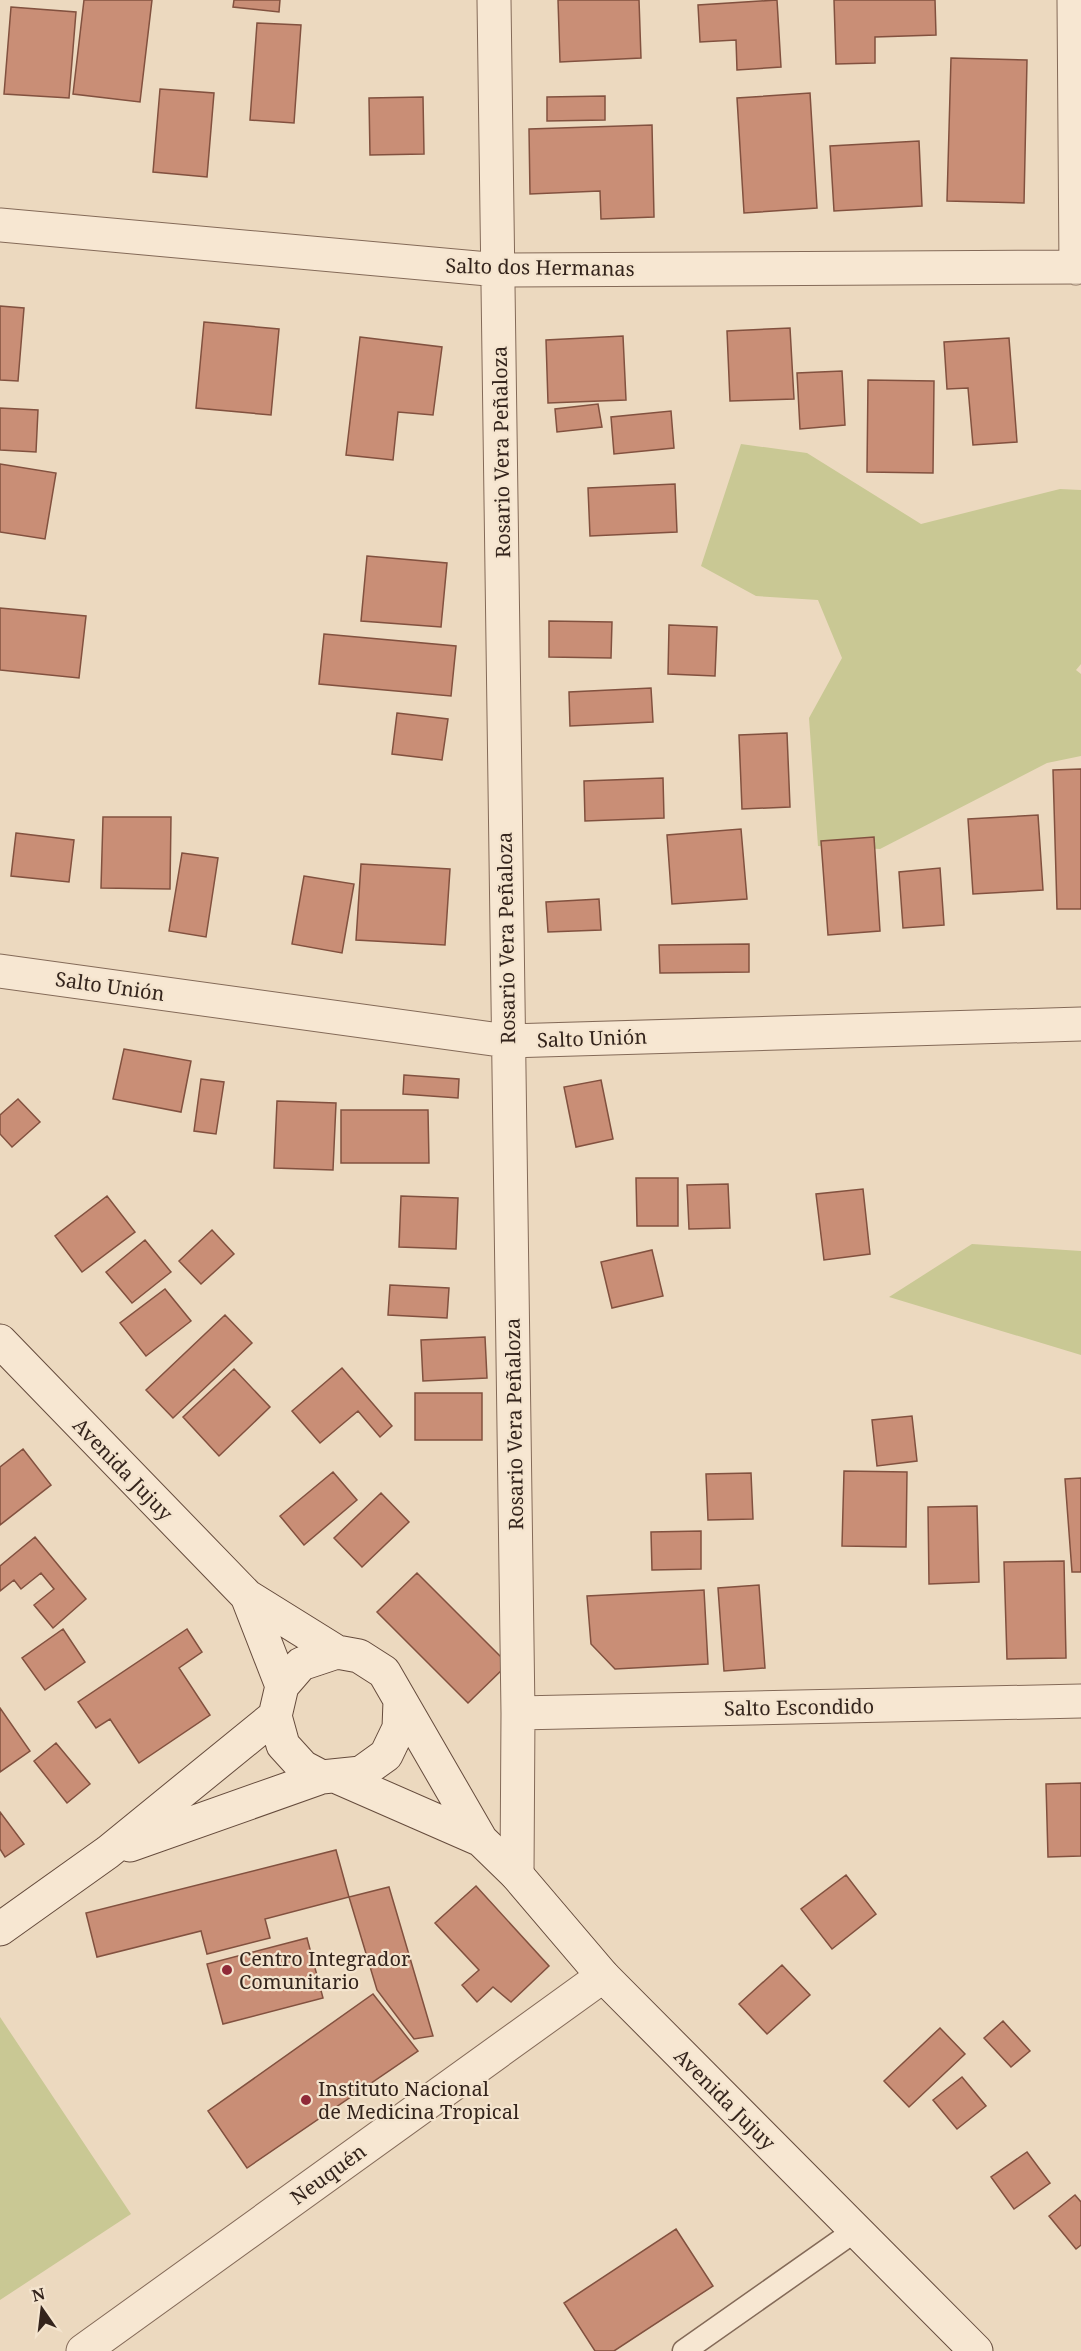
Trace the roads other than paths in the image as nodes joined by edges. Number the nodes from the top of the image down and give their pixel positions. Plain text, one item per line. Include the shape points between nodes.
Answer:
1 (494, 0) edge
2 (1074, 0) edge
3 (0, 225) edge
4 (1079, 268) edge
5 (499, 270) junction
6 (0, 971) edge
7 (1081, 1024) edge
8 (507, 1041) junction
9 (0, 1341) edge
10 (247, 1596) junction
11 (337, 1652) junction
12 (278, 1701) junction
13 (400, 1701) junction
14 (1081, 1701) edge
15 (518, 1713) junction
16 (330, 1777) junction
17 (481, 1840) junction
18 (108, 1852) junction
19 (517, 1875) junction
20 (0, 1929) edge
21 (603, 1976) junction
22 (856, 2230) junction
23 (83, 2351) edge
24 (684, 2351) edge
25 (976, 2351) edge

1 - 5 street, Rosario Vera Peñaloza
2 - 4 street
3 - 5 street, Salto dos Hermanas
4 - 5 street, Salto dos Hermanas
5 - 8 street, Rosario Vera Peñaloza
6 - 8 street, Salto Unión
7 - 8 street, Salto Unión
8 - 15 street, Rosario Vera Peñaloza
9 - 10 street, Avenida Jujuy
10 - 11 street, Avenida Jujuy
10 - 12 street, Avenida Jujuy
11 - 12 street via 301,1664
11 - 13 street via 359,1656 384,1672
12 - 16 street via 283,1745 303,1767
12 - 18 street
13 - 16 street via 399,1728 386,1755 361,1773
13 - 17 street, Avenida Jujuy
14 - 15 street, Salto Escondido
15 - 19 street, Rosario Vera Peñaloza
16 - 17 street, Avenida Jujuy
16 - 18 street via 290,1787
17 - 19 street, Avenida Jujuy
18 - 20 street
19 - 21 street, Avenida Jujuy
21 - 22 street, Avenida Jujuy
21 - 23 street, Neuquén
22 - 24 lane
22 - 25 street, Avenida Jujuy

